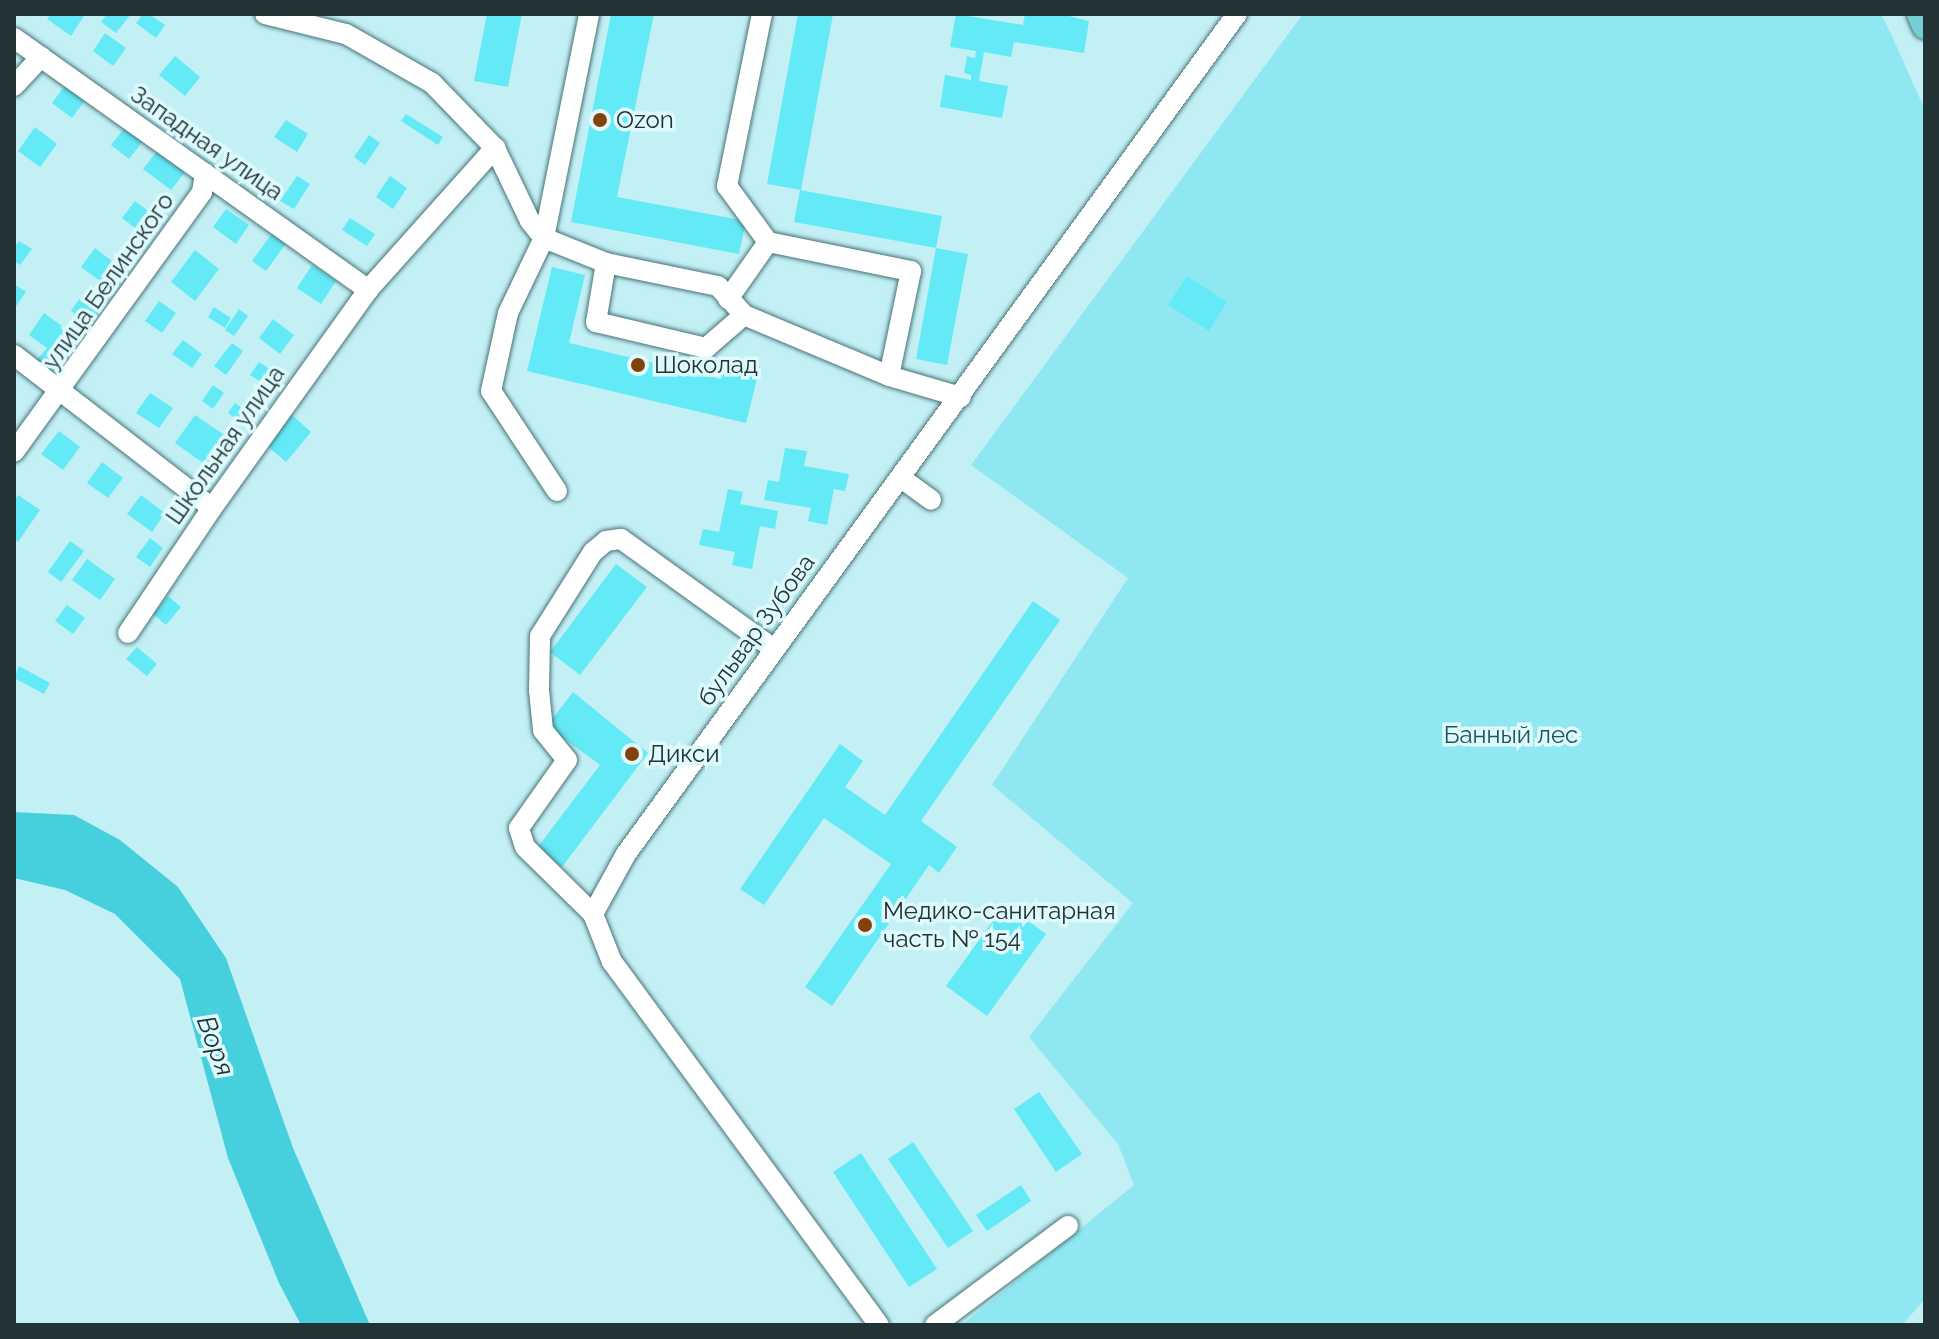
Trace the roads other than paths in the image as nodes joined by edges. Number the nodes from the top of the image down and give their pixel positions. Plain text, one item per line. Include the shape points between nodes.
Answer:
1 (265, 14) edge
2 (589, 14) edge
3 (762, 14) edge
4 (1237, 14) edge
5 (1920, 14) edge
6 (297, 17) edge
7 (1925, 26) edge
8 (14, 38) edge
9 (41, 57) junction
10 (14, 86) edge
11 (495, 148) junction
12 (205, 173) junction
13 (544, 238) junction
14 (768, 242) junction
15 (606, 263) junction
16 (368, 290) junction
17 (728, 299) junction
18 (744, 315) junction
19 (14, 355) edge
20 (889, 376) junction
21 (62, 390) junction
22 (961, 397) junction
23 (14, 452) edge
24 (901, 478) junction
25 (557, 491) dead end
26 (931, 500) dead end
27 (212, 508) junction
28 (128, 633) dead end
29 (774, 649) junction
30 (593, 914) junction
31 (1068, 1226) dead end
32 (879, 1325) edge
33 (935, 1325) edge

1 - 6 street
2 - 13 street
3 - 14 street via 727,186
4 - 22 street, бульвар Зубова
5 - 7 main road
6 - 11 street via 346,34 432,83
8 - 9 street, Западная улица
9 - 10 street
9 - 12 street, Западная улица
11 - 13 street via 530,221
11 - 16 street, Школьная улица
12 - 16 street, Западная улица
12 - 21 street, улица Белинского via 202,192
13 - 15 street
13 - 25 street via 508,313 491,391
14 - 17 street
14 - 20 street via 911,271
15 - 17 street via 718,286
15 - 18 street via 596,322 706,348
16 - 27 street, Школьная улица
17 - 18 street
18 - 20 street
19 - 21 street
20 - 22 street
21 - 23 street, улица Белинского
21 - 27 street
22 - 24 street, бульвар Зубова
24 - 26 street
24 - 29 street, бульвар Зубова
27 - 28 street, Школьная улица
29 - 30 street, бульвар Зубова via 626,854
29 - 30 street via 621,539 606,541 593,552 540,636 543,730 567,760 519,828 525,847
30 - 32 street via 612,962
31 - 33 street

